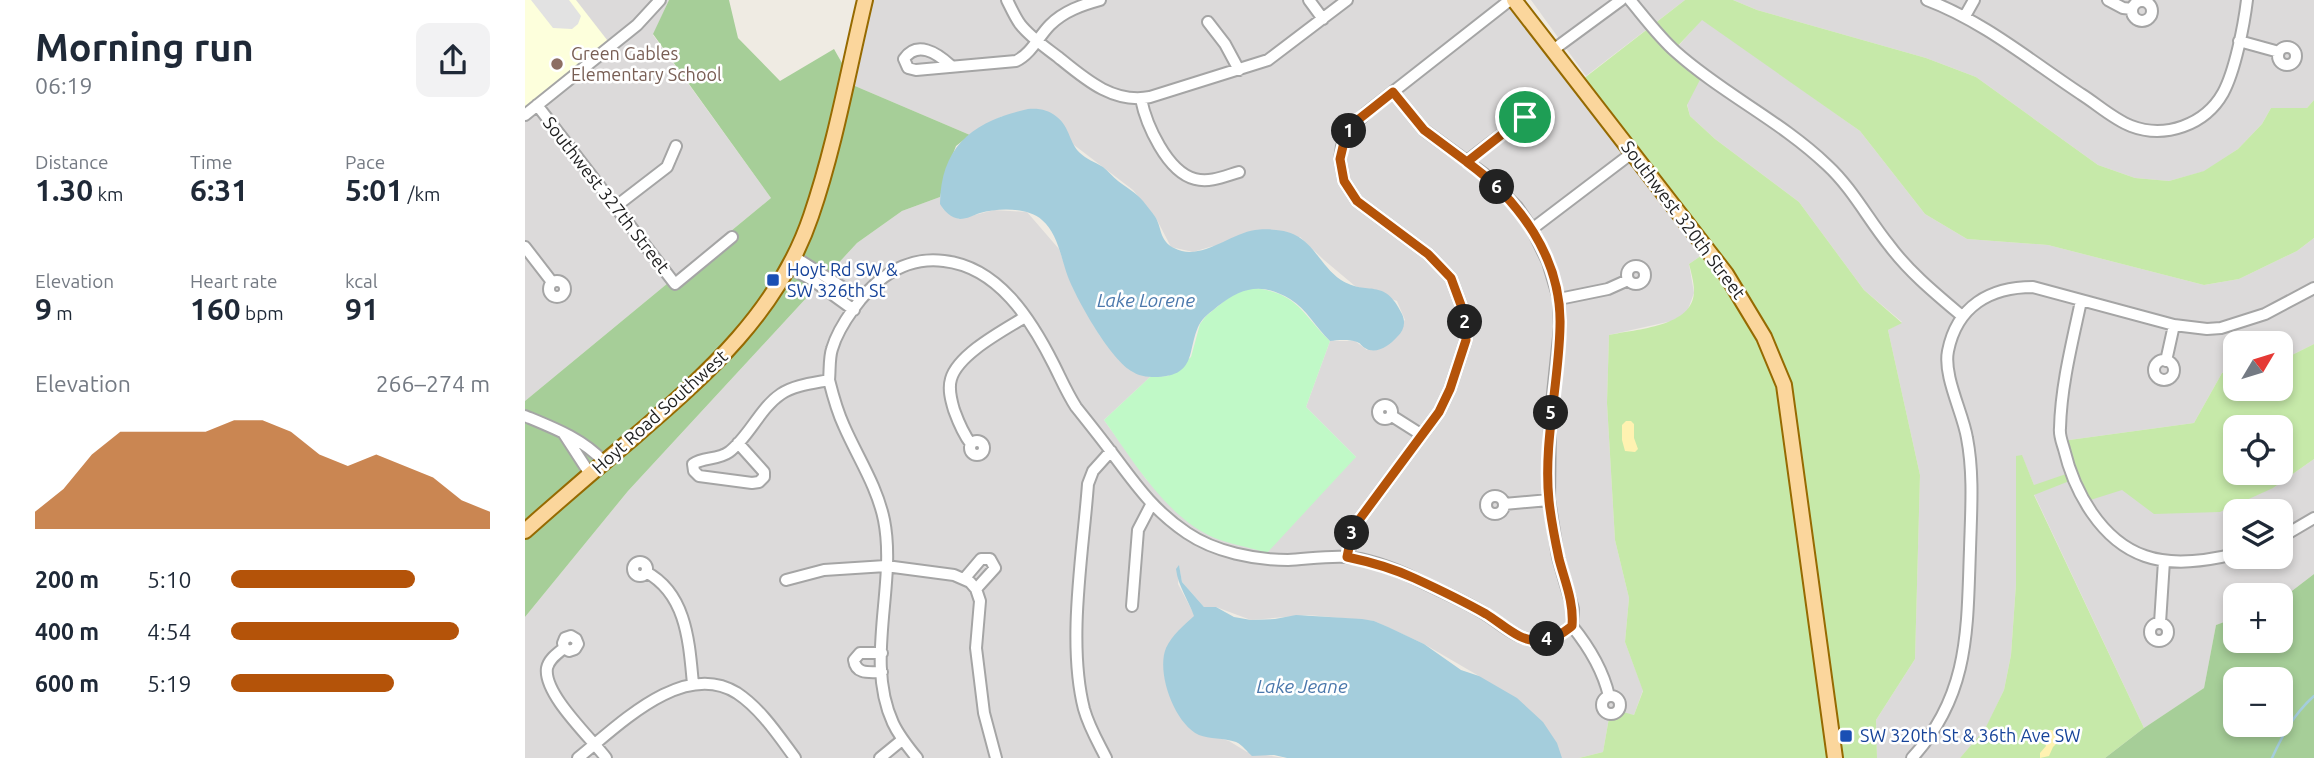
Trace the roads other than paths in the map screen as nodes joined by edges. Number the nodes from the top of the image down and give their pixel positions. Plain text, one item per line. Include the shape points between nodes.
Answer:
1 (660, 0) edge
2 (865, 0) edge
3 (1007, 0) edge
4 (1100, 0) edge
5 (1309, 0) edge
6 (1347, 0) edge
7 (1512, 0) edge
8 (1621, 0) edge
9 (1630, 0) edge
10 (1927, 0) edge
11 (1974, 0) edge
12 (2108, 0) edge
13 (2247, 0) edge
14 (2132, 9) dead end
15 (1965, 16) junction
16 (1323, 19) junction
17 (1208, 22) dead end
18 (1037, 41) junction
19 (2239, 41) junction
20 (1553, 50) junction
21 (2279, 52) dead end
22 (950, 65) dead end
23 (1239, 70) junction
24 (1393, 92) junction
25 (1141, 99) junction
26 (537, 106) junction
27 (525, 115) edge
28 (1510, 128) dead end
29 (676, 146) dead end
30 (1632, 153) junction
31 (1467, 162) junction
32 (1239, 172) dead end
33 (615, 207) junction
34 (1532, 229) junction
35 (732, 237) dead end
36 (525, 247) edge
37 (791, 261) junction
38 (1628, 280) dead end
39 (552, 282) dead end
40 (2314, 288) edge
41 (861, 299) junction
42 (1559, 299) junction
43 (2081, 301) junction
44 (854, 310) junction
45 (1962, 316) junction
46 (1024, 317) junction
47 (2174, 326) junction
48 (2166, 361) dead end
49 (829, 380) junction
50 (525, 416) edge
51 (1392, 416) dead end
52 (562, 432) junction
53 (1422, 435) junction
54 (738, 443) junction
55 (971, 444) dead end
56 (1111, 451) junction
57 (604, 462) junction
58 (590, 474) junction
59 (1549, 500) junction
60 (1151, 505) junction
61 (1504, 505) dead end
62 (2314, 518) edge
63 (2293, 530) edge
64 (525, 531) edge
65 (2223, 556) edge
66 (1347, 557) junction
67 (2164, 561) junction
68 (887, 566) junction
69 (646, 572) dead end
70 (786, 580) dead end
71 (970, 583) junction
72 (1132, 606) dead end
73 (2159, 623) dead end
74 (1572, 626) junction
75 (564, 648) dead end
76 (882, 653) junction
77 (882, 672) junction
78 (693, 684) junction
79 (1609, 696) dead end
80 (902, 740) junction
81 (596, 744) junction
82 (578, 758) edge
83 (606, 758) edge
84 (795, 758) edge
85 (880, 758) edge
86 (917, 758) edge
87 (996, 758) edge
88 (1106, 758) edge
89 (1835, 758) edge
90 (1912, 758) edge

1 - 26 street via 637,25
2 - 37 main road, Hoyt Road Southwest via 825,166
3 - 18 street
4 - 18 street via 1064,13
5 - 16 street
6 - 16 street
7 - 20 main road, Southwest 320th Street
7 - 24 street
8 - 20 street
9 - 45 street via 1682,57 1771,119 1828,166 1917,278
10 - 15 street
11 - 15 street
12 - 14 street
13 - 19 street
15 - 19 street via 2130,126 2165,131 2188,125 2216,104
16 - 23 street via 1268,60
17 - 23 street
18 - 22 street via 1016,61
18 - 25 street via 1103,90
19 - 21 street
20 - 30 main road, Southwest 320th Street
23 - 25 street
24 - 31 street via 1424,130
24 - 53 street via 1359,119 1345,138 1340,159 1344,181 1357,201 1439,264 1451,278 1465,316 1466,340 1450,389
25 - 32 street via 1151,132 1186,175 1207,180
26 - 27 street
26 - 33 street, Southwest 327th Street
28 - 31 street
29 - 33 street via 667,167
30 - 34 street
30 - 89 main road, Southwest 320th Street via 1743,299 1784,385
31 - 34 street via 1517,207
33 - 35 street, Southwest 327th Street via 675,284
34 - 42 street
36 - 39 street
37 - 41 street
37 - 44 street
37 - 57 main road, Hoyt Road Southwest via 734,345
38 - 42 street
40 - 47 street via 2239,324 2207,329
41 - 44 street
41 - 46 street via 893,271 911,262 933,260 959,263 979,272 996,283
42 - 59 street
43 - 45 street via 2032,287 2014,287 1978,301
43 - 47 street
43 - 67 street via 2059,431 2068,468 2099,523 2119,542 2143,556
44 - 49 street via 831,352
45 - 90 street via 1947,354 1968,441 1967,637 1948,704
46 - 55 street via 955,369 950,397
46 - 56 street via 1063,387
47 - 48 street
49 - 54 street via 781,394
49 - 68 street via 844,426 879,500
50 - 52 street
51 - 53 street
52 - 57 street via 593,449
52 - 58 street
53 - 66 street via 1353,528
54 - 54 street via 723,456 695,462 694,471 699,476 759,482 764,471
56 - 60 street
56 - 88 street via 1088,484 1076,650 1080,691 1090,727
57 - 58 main road, Hoyt Road Southwest
58 - 64 main road, Hoyt Road Southwest
59 - 61 street
59 - 74 street via 1573,609
60 - 66 street via 1189,535 1230,552 1285,560
60 - 72 street via 1138,530
62 - 63 street
65 - 67 street
66 - 74 street via 1414,578 1528,639 1544,641
67 - 73 street
68 - 70 street via 824,570
68 - 71 street via 954,575
68 - 76 street
69 - 78 street via 666,589 682,614
71 - 71 street via 981,559 990,559 995,568
71 - 87 street via 980,601 976,648 984,713
74 - 79 street via 1588,646
75 - 81 street via 549,661 548,682
76 - 77 street
76 - 77 street via 860,653 854,660 860,671
77 - 80 street via 886,705
78 - 81 street via 651,702
78 - 84 street via 721,686 736,693 752,705
80 - 85 street
80 - 86 street
81 - 82 street
81 - 83 street

